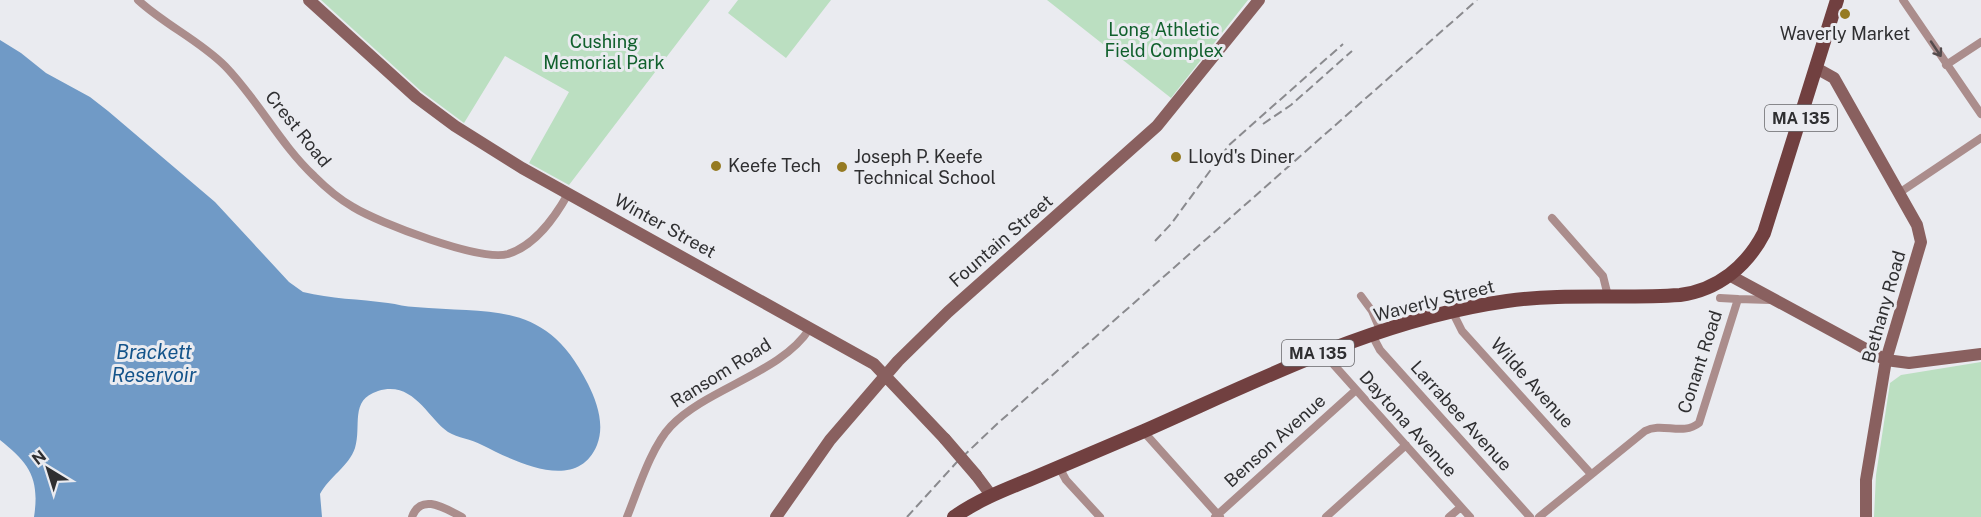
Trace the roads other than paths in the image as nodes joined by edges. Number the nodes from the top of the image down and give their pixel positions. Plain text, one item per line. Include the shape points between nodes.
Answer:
1 (138, 0) edge
2 (309, 0) edge
3 (1259, 0) edge
4 (1837, 0) edge
5 (1908, 2) edge
6 (1981, 42) edge
7 (1946, 65) junction
8 (1816, 68) junction
9 (1981, 114) edge
10 (1981, 139) edge
11 (1899, 192) junction
12 (568, 194) junction
13 (1552, 218) dead end
14 (1729, 275) junction
15 (1361, 296) dead end
16 (1608, 297) junction
17 (1720, 298) dead end
18 (1738, 299) junction
19 (1773, 300) junction
20 (1452, 311) junction
21 (810, 328) junction
22 (1376, 334) junction
23 (1327, 350) junction
24 (1981, 354) edge
25 (1886, 360) junction
26 (885, 375) junction
27 (1356, 390) junction
28 (1143, 431) junction
29 (1406, 445) junction
30 (1059, 467) junction
31 (1591, 474) junction
32 (991, 495) junction
33 (1461, 507) junction
34 (1218, 516) edge
35 (412, 517) edge
36 (462, 517) edge
37 (627, 517) edge
38 (776, 517) edge
39 (954, 517) edge
40 (1100, 517) edge
41 (1326, 517) edge
42 (1449, 517) edge
43 (1470, 517) edge
44 (1530, 517) edge
45 (1539, 517) edge
46 (1866, 517) edge

1 - 12 street, Crest Road via 225,66 316,179 353,208 375,218 472,252 500,256 533,240
2 - 12 street, Winter Street via 437,114
3 - 26 street, Fountain Street via 1152,131 948,312
4 - 8 main road, Waverly Street / MA 135
5 -> 7 street
6 - 7 street
7 - 9 street
8 - 11 street, Bethany Road via 1834,78
8 - 14 main road, Waverly Street / MA 135 via 1764,233 1747,260
10 - 11 street
11 - 25 street, Bethany Road via 1917,225 1921,242
12 - 21 street, Winter Street
13 - 16 street via 1603,276
14 - 16 main road, Waverly Street / MA 135 via 1689,294
14 - 19 street
15 - 22 street, Larrabee Avenue via 1372,310
16 - 20 main road, Waverly Street / MA 135 via 1521,299
17 - 18 street, Conant Road
18 - 19 street, Conant Road
18 - 31 street, Conant Road via 1699,423 1688,429 1650,428
19 - 25 street
20 - 22 main road, Waverly Street / MA 135
20 - 31 street, Wilde Avenue via 1462,331
21 - 26 street, Winter Street via 874,364
21 - 37 street, Ransom Road via 797,344 670,426
22 - 23 main road, Waverly Street / MA 135
22 - 44 street, Larrabee Avenue via 1380,350
23 - 27 street, Daytona Avenue via 1334,365
23 - 28 main road, Waverly Street / MA 135
24 - 25 street via 1909,363
25 - 46 street, Bethany Road via 1866,480
26 - 32 street, Winter Street, bridge
26 - 38 street, Fountain Street via 824,448
27 - 29 street, Daytona Avenue
27 - 34 street, Benson Avenue
28 - 30 main road, Waverly Street / MA 135
28 - 34 street
29 - 33 street, Daytona Avenue
29 - 41 street
30 - 32 main road, Waverly Street / MA 135
30 - 40 street
31 - 45 street, Conant Road
32 - 39 main road, Waverly Street / MA 135
33 - 42 street
33 - 43 street, Daytona Avenue
35 - 36 street via 417,507 428,503

